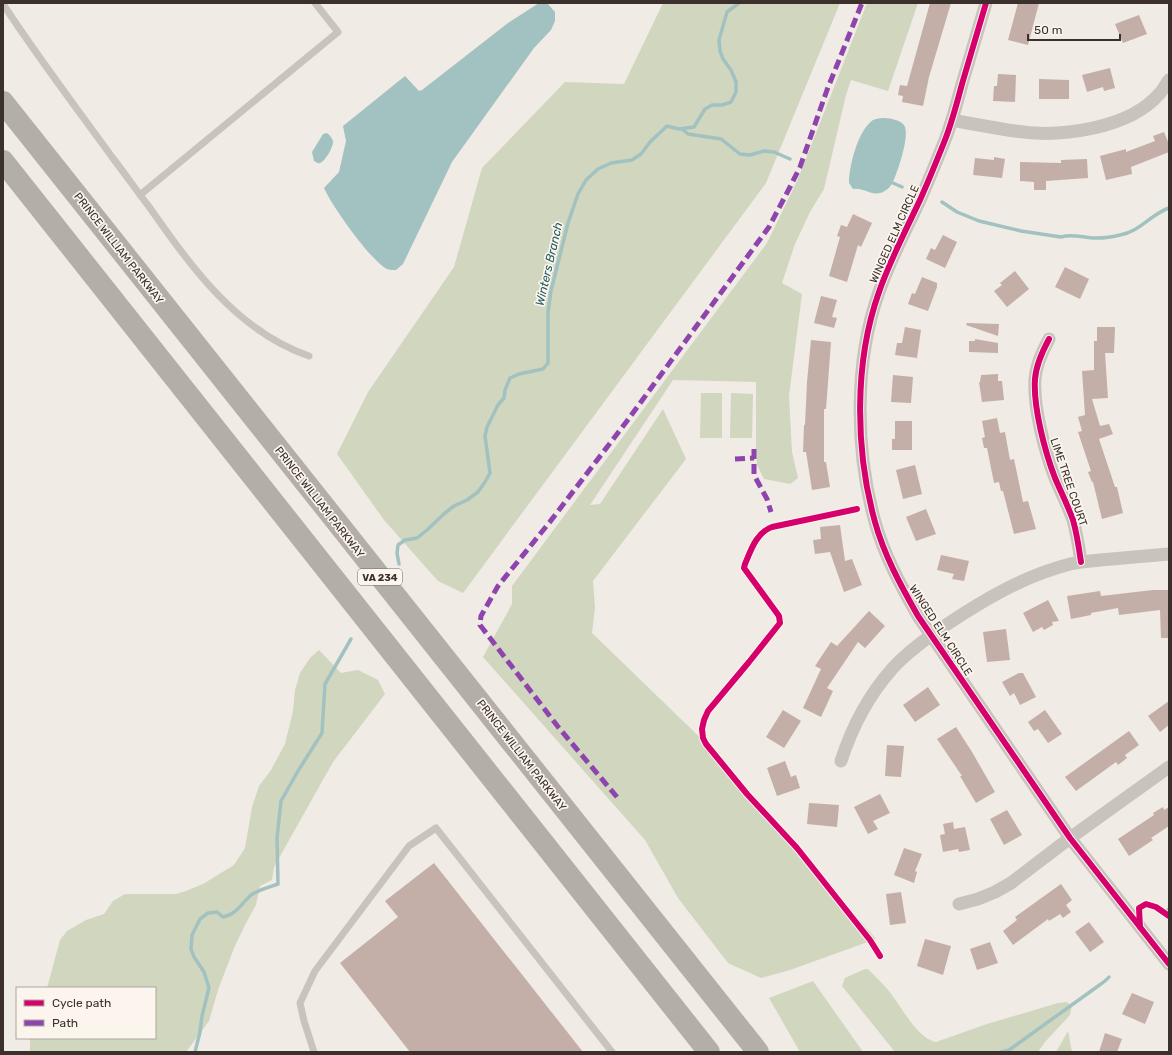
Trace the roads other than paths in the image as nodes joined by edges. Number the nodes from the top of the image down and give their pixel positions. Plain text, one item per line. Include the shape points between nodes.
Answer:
1 (315, 3) edge
2 (986, 3) edge
3 (3, 4) edge
4 (1169, 80) edge
5 (3, 102) edge
6 (952, 120) junction
7 (3, 161) edge
8 (140, 195) junction
9 (1049, 339) dead end
10 (309, 356) dead end
11 (1169, 554) edge
12 (1081, 562) junction
13 (930, 636) junction
14 (841, 761) dead end
15 (1169, 767) edge
16 (1070, 838) junction
17 (958, 904) dead end
18 (1169, 964) edge
19 (314, 1052) edge
20 (612, 1052) edge
21 (710, 1052) edge
22 (758, 1052) edge

1 - 8 lane via 338,32
2 - 6 street, WINGED ELM CIRCLE
3 - 8 lane via 29,44
4 - 6 street via 1160,93 1134,113 1091,128 1044,133 1016,132
5 - 22 highway, PRINCE WILLIAM PARKWAY / VA 234
6 - 13 street, WINGED ELM CIRCLE via 923,193 878,292 861,379 862,455 875,523 900,584
7 - 21 highway, VA 234
8 - 10 lane via 180,251 226,304 274,340 291,350
9 - 12 street, LIME TREE COURT via 1043,348 1035,380 1041,432 1047,455 1073,520
11 - 12 street
12 - 13 street via 1045,571 998,591
13 - 14 street via 892,668 875,691 849,736
13 - 16 street, WINGED ELM CIRCLE
15 - 16 street
16 - 17 street via 995,892
16 - 18 street, WINGED ELM CIRCLE
19 - 20 lane via 300,1002 315,971 409,846 436,828

